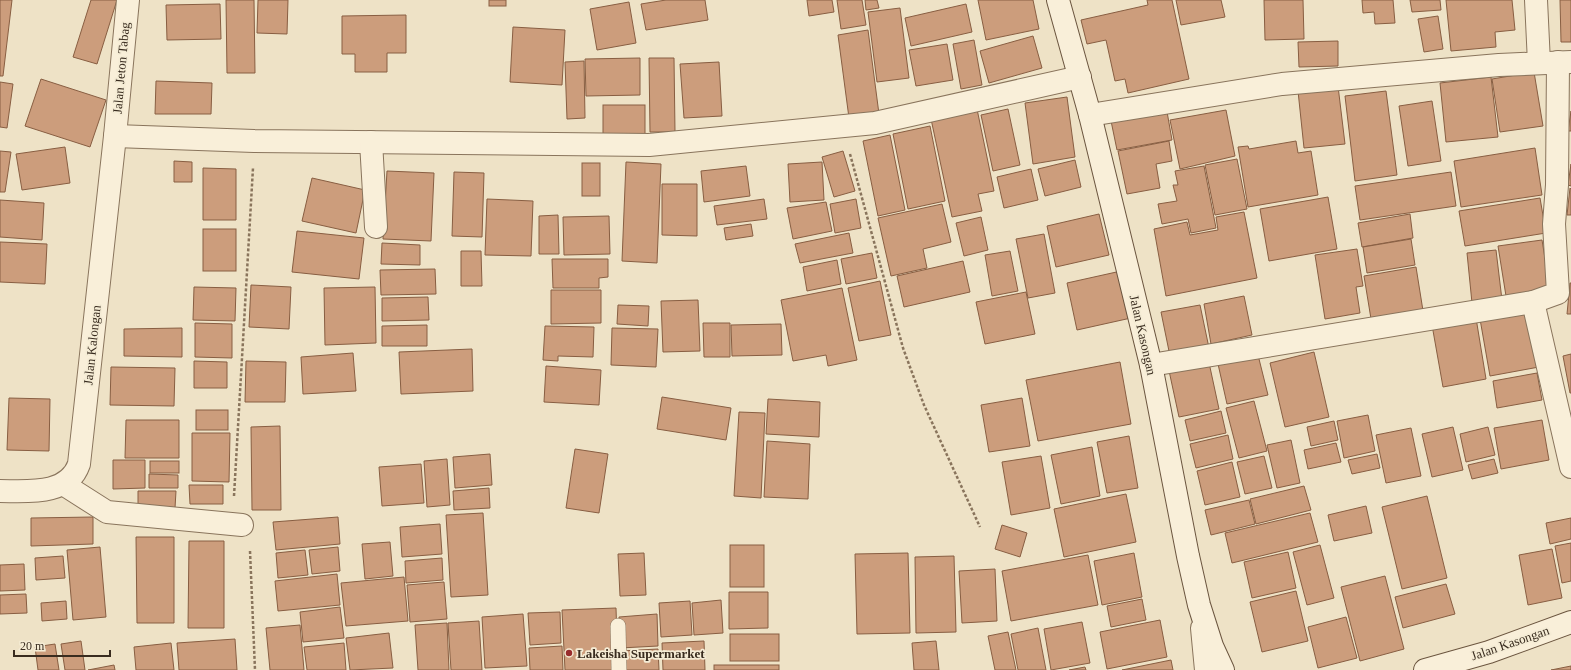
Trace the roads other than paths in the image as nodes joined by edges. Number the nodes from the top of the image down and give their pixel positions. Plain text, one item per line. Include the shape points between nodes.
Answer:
1 (128, 0) edge
2 (1058, 0) edge
3 (1536, 0) edge
4 (1556, 62) edge
5 (1080, 77) junction
6 (1090, 115) junction
7 (115, 136) junction
8 (371, 142) junction
9 (376, 227) dead end
10 (1533, 302) junction
11 (1151, 365) junction
12 (1571, 467) edge
13 (64, 484) junction
14 (0, 491) edge
15 (242, 525) road end
16 (1199, 605) junction
17 (1571, 622) edge
18 (618, 626) dead end
19 (619, 670) edge
20 (1206, 670) edge
21 (1223, 670) edge
22 (1425, 670) edge

1 - 7 street, Jalan Jeton Tabag
2 - 5 street, Jalan Kasongan
3 - 4 street
4 - 6 street via 1406,72 1282,84
4 - 10 street via 1557,162 1554,224 1558,293
5 - 6 street, Jalan Kasongan
5 - 8 street via 875,124 649,145
6 - 11 street, Jalan Kasongan
7 - 8 street
7 - 13 street, Jalan Kalongan via 79,464 72,478
8 - 9 street
10 - 11 street
10 - 12 street
11 - 16 street, Jalan Kasongan
13 - 14 street via 39,491
13 - 15 street via 107,512
16 - 20 street
16 - 21 street, Jalan Kasongan via 1212,646
17 - 22 street, Jalan Kasongan via 1489,652
18 - 19 lane

